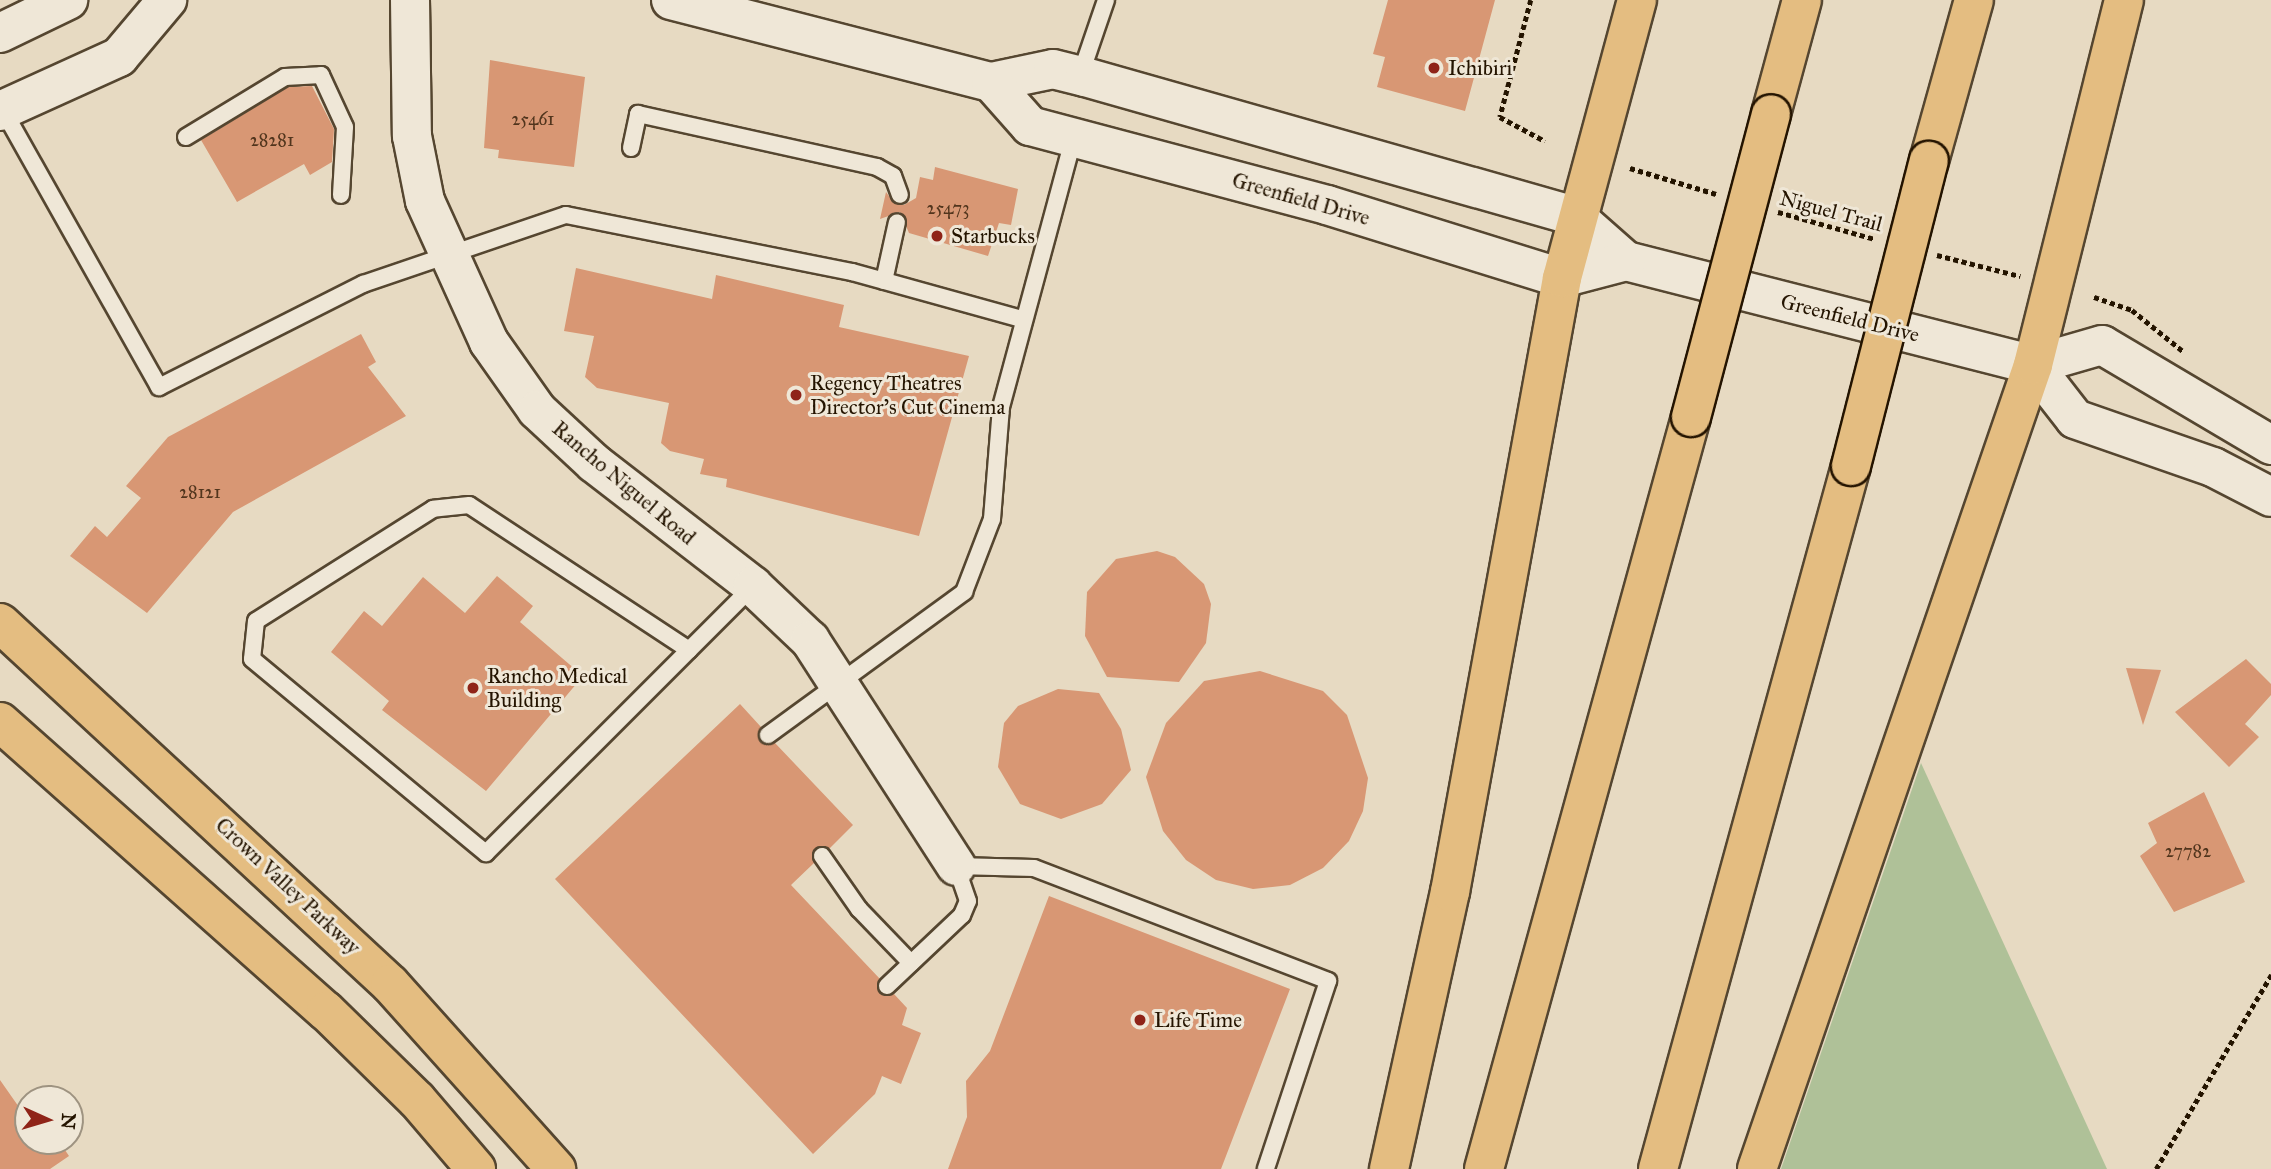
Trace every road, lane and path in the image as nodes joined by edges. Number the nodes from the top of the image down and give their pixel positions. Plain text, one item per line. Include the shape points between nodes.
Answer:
1 (68, 0) edge
2 (167, 0) edge
3 (410, 0) edge
4 (671, 0) edge
5 (1106, 0) edge
6 (1531, 0) edge
7 (1637, 0) edge
8 (1802, 0) edge
9 (1974, 0) edge
10 (2124, 0) edge
11 (0, 33) edge
12 (1080, 76) junction
13 (991, 82) junction
14 (1, 110) edge
15 (1074, 136) junction
16 (186, 137) dead end
17 (1545, 141) dead end
18 (631, 148) dead end
19 (1630, 168) dead end
20 (341, 195) dead end
21 (900, 195) dead end
22 (1723, 196) dead end
23 (1763, 208) dead end
24 (1575, 216) junction
25 (897, 222) dead end
26 (1882, 241) dead end
27 (1921, 251) dead end
28 (444, 253) junction
29 (1626, 261) junction
30 (2026, 277) dead end
31 (1562, 278) junction
32 (884, 281) junction
33 (1022, 319) junction
34 (2033, 365) junction
35 (2261, 438) edge
36 (2232, 476) junction
37 (2271, 497) edge
38 (753, 586) junction
39 (0, 623) edge
40 (689, 650) junction
41 (837, 680) junction
42 (0, 722) edge
43 (768, 735) dead end
44 (822, 856) dead end
45 (956, 866) junction
46 (911, 963) junction
47 (2271, 975) edge
48 (887, 986) dead end
49 (476, 1169) edge
50 (556, 1169) edge
51 (1266, 1169) edge
52 (1389, 1169) edge
53 (1484, 1169) edge
54 (1658, 1169) edge
55 (1757, 1169) edge
56 (2156, 1169) edge

1 - 11 main road
2 - 14 main road via 119,57
3 - 28 main road, Rancho Niguel Road via 412,136
4 - 13 main road, Greenfield Drive
5 - 12 lane
6 - 17 path via 1500,117
7 - 24 main road
8 - 53 main road, bridge
9 - 54 main road, bridge
10 - 34 main road
12 - 13 main road, Greenfield Drive via 1053,69
12 - 24 main road, Greenfield Drive
13 - 15 main road, Greenfield Drive via 1030,126
14 - 28 lane via 159,387 363,284
15 - 31 main road, Greenfield Drive
15 - 33 lane
16 - 20 lane via 285,77 321,75 345,127
18 - 21 lane via 638,114 877,167 893,176
19 - 22 path
23 - 26 path, Niguel Trail
24 - 29 main road, Greenfield Drive
24 - 31 main road
25 - 32 lane
27 - 30 path
28 - 32 lane via 566,215
28 - 38 main road, Rancho Niguel Road via 489,342 537,410 594,463
29 - 31 main road, Greenfield Drive
29 - 34 main road, Greenfield Drive
31 - 52 main road via 1450,892
32 - 33 lane
33 - 41 lane via 1002,407 992,519 964,592 934,619
34 - 35 main road via 2102,345
34 - 36 main road via 2075,419
34 - 55 main road
35 - 36 main road
36 - 37 main road
38 - 40 lane
38 - 41 main road, Rancho Niguel Road via 810,640
39 - 50 main road, Crown Valley Parkway via 390,984
40 - 40 lane via 486,853 252,659 256,621 433,509 468,505
41 - 43 lane
41 - 45 main road, Rancho Niguel Road
42 - 49 main road via 326,1011 417,1100
44 - 46 lane via 859,909
45 - 46 lane via 968,901
45 - 51 lane via 1034,868 1328,981
46 - 48 lane
47 - 56 path

